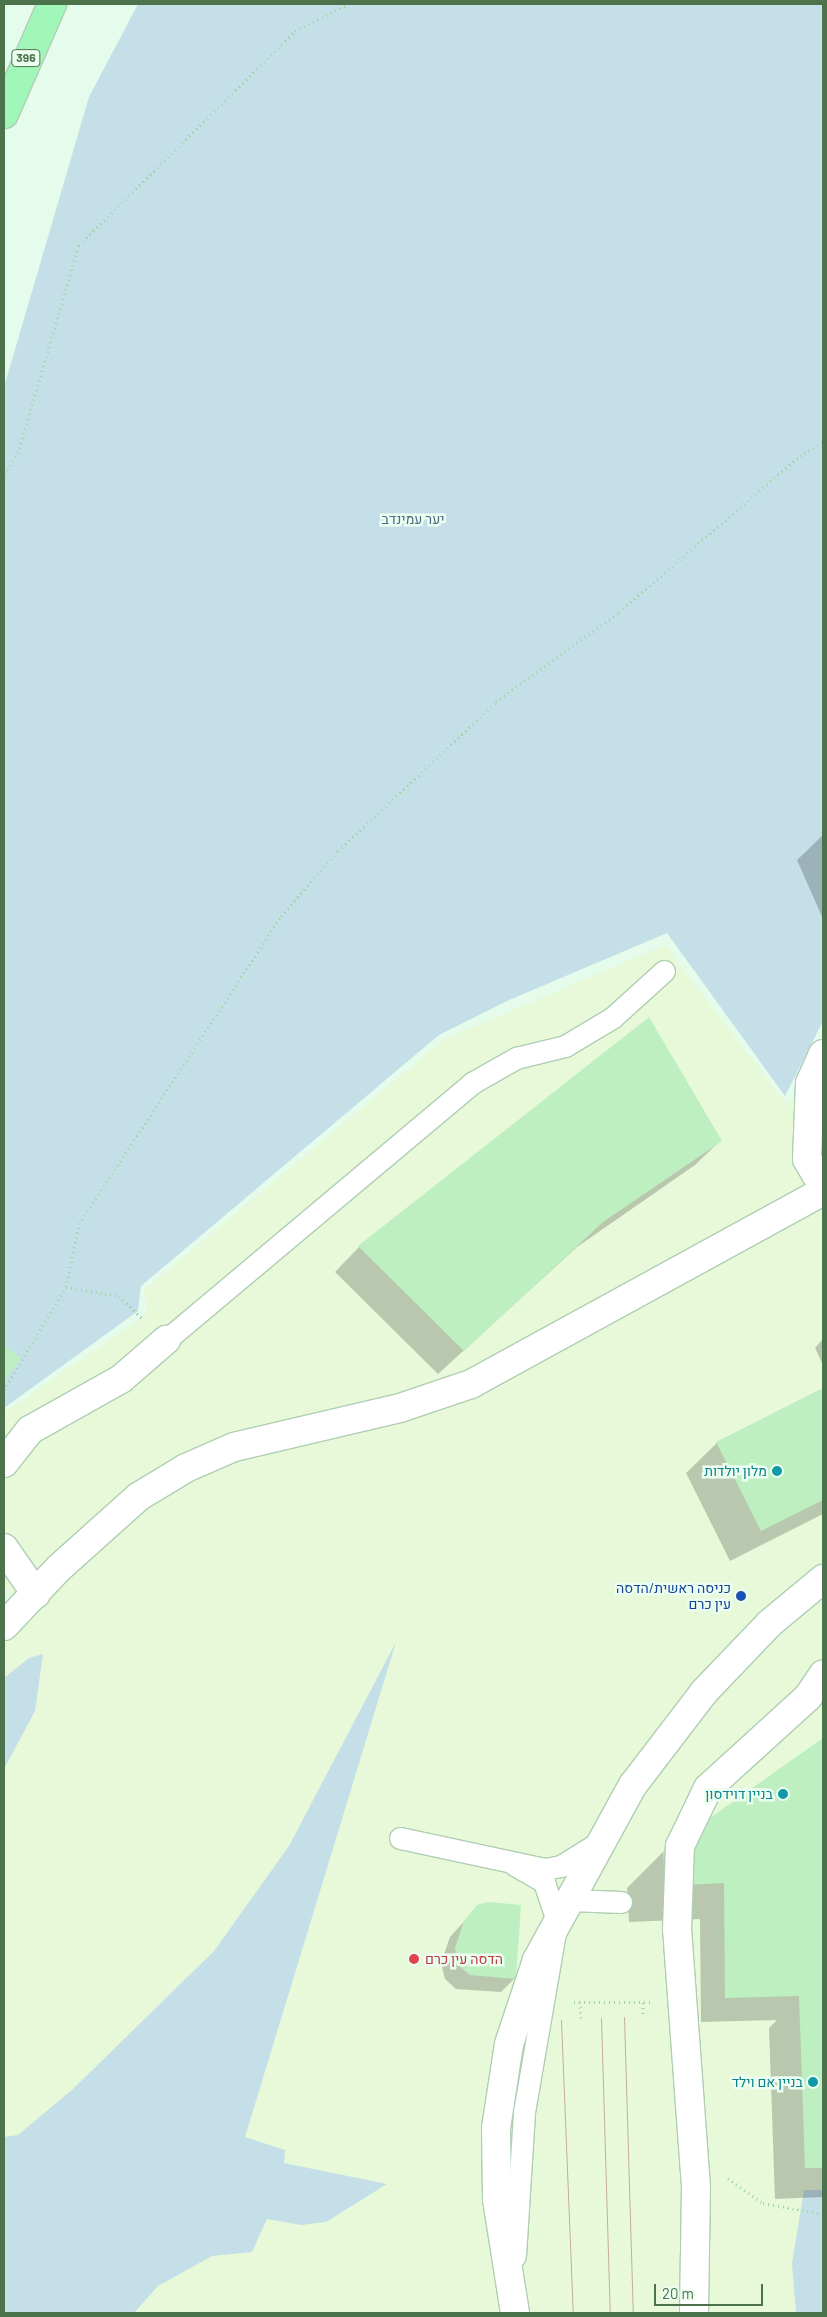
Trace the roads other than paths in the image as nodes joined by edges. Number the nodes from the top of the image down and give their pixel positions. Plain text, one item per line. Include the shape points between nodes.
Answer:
1 (52, 4) edge
2 (4, 114) edge
3 (664, 971) dead end
4 (823, 1054) edge
5 (823, 1187) edge
6 (823, 1191) edge
7 (166, 1340) joint
8 (4, 1463) edge
9 (4, 1548) edge
10 (823, 1579) edge
11 (36, 1594) junction
12 (4, 1626) edge
13 (823, 1675) edge
14 (400, 1838) dead end
15 (601, 1841) junction
16 (515, 1865) junction
17 (621, 1902) dead end
18 (563, 1910) junction
19 (514, 2307) edge
20 (694, 2313) edge

1 - 2 main road, 396
3 - 7 lane via 604,1023 565,1046 516,1058 472,1083
4 - 5 street via 810,1082 807,1159
6 - 11 street via 471,1384 400,1408 234,1447 186,1468 138,1497
7 - 8 street via 121,1379 30,1430
9 - 11 street
10 - 15 street via 770,1623 704,1692 633,1786
11 - 12 street
13 - 20 street via 808,1696 708,1788 690,1817 680,1846 677,1894 694,2154
14 - 16 lane
15 - 16 lane via 560,1866
15 - 18 street
16 - 18 lane via 544,1882
17 - 18 lane
18 - 19 street via 537,1960 519,2011 496,2128 497,2199

